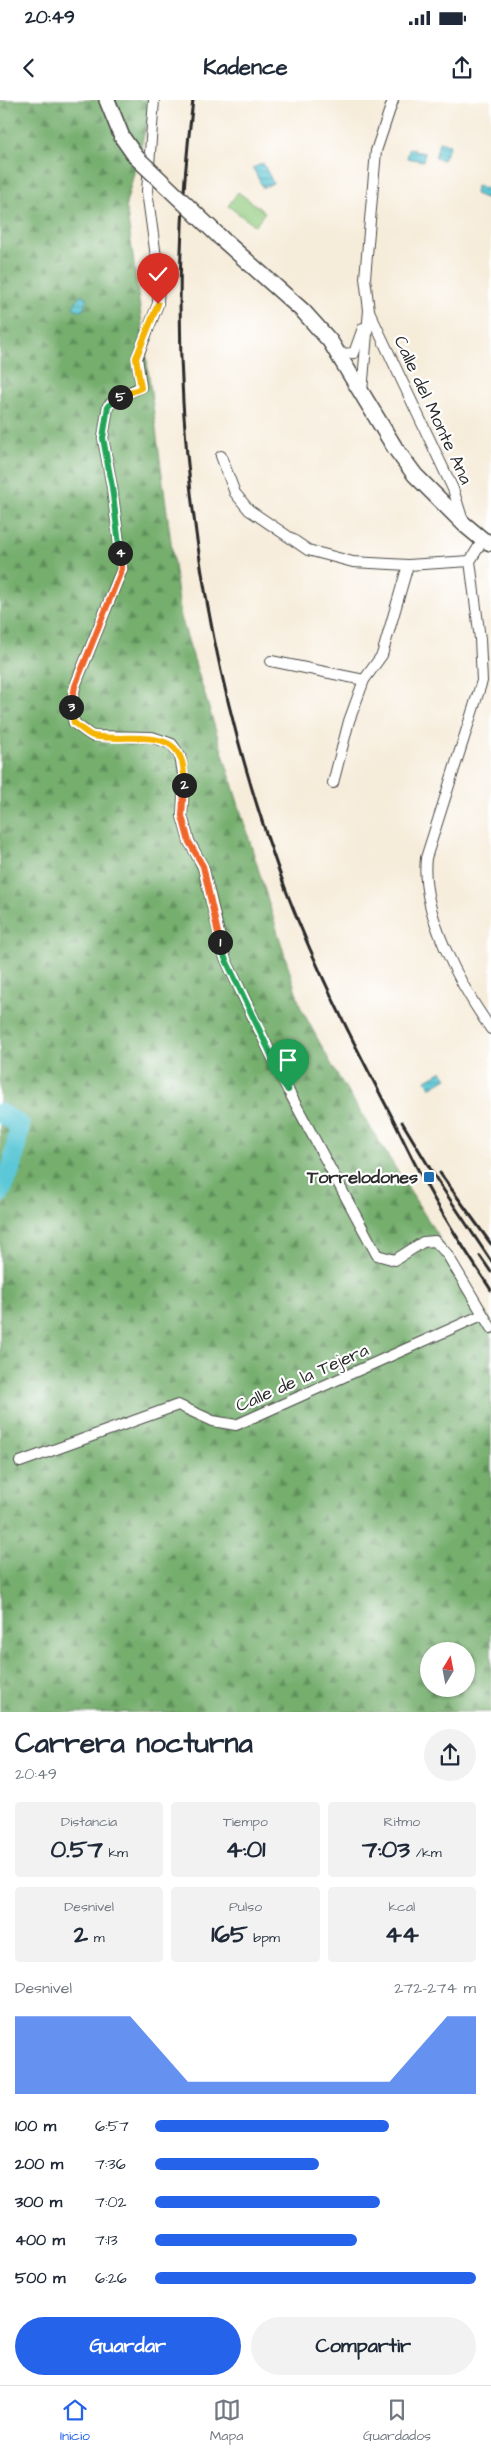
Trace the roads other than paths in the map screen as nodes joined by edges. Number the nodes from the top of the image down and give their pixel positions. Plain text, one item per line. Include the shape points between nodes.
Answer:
1 (107, 100) edge
2 (154, 100) edge
3 (393, 100) edge
4 (369, 310) junction
5 (340, 354) junction
6 (362, 392) junction
7 (221, 456) dead end
8 (464, 525) junction
9 (487, 541) edge
10 (470, 561) junction
11 (408, 564) junction
12 (271, 661) dead end
13 (364, 680) junction
14 (333, 783) dead end
15 (491, 1029) edge
16 (482, 1315) junction
17 (491, 1328) edge
18 (20, 1462) dead end

1 - 5 main road, bridge via 122,137 136,158 303,312
2 - 16 street via 147,191 159,279 158,304 136,358 141,388 115,399 108,406 103,438 122,569 75,686 71,706 74,723 92,736 152,737 172,744 180,756 184,780 182,816 189,842 203,866 225,958 288,1090 377,1255 395,1260 422,1242 435,1241 447,1254
3 - 4 street, Calle del Monte Ana via 376,151 365,278
4 - 5 street, Calle del Monte Ana via 354,353
4 - 6 street, Calle del Monte Ana
4 - 8 street, Calle del Monte Ana via 453,489
5 - 6 main road
6 - 8 main road via 415,475
7 - 11 street via 235,493 249,510 308,550 353,562
8 - 9 main road
9 - 10 street
10 - 11 street
10 - 15 street via 482,681 426,858 424,876 426,895 436,925 474,1006
11 - 13 street via 382,655
12 - 13 street
13 - 14 street via 349,721
16 - 17 street
16 - 18 street, Calle de la Tejera via 236,1425 213,1422 178,1405

